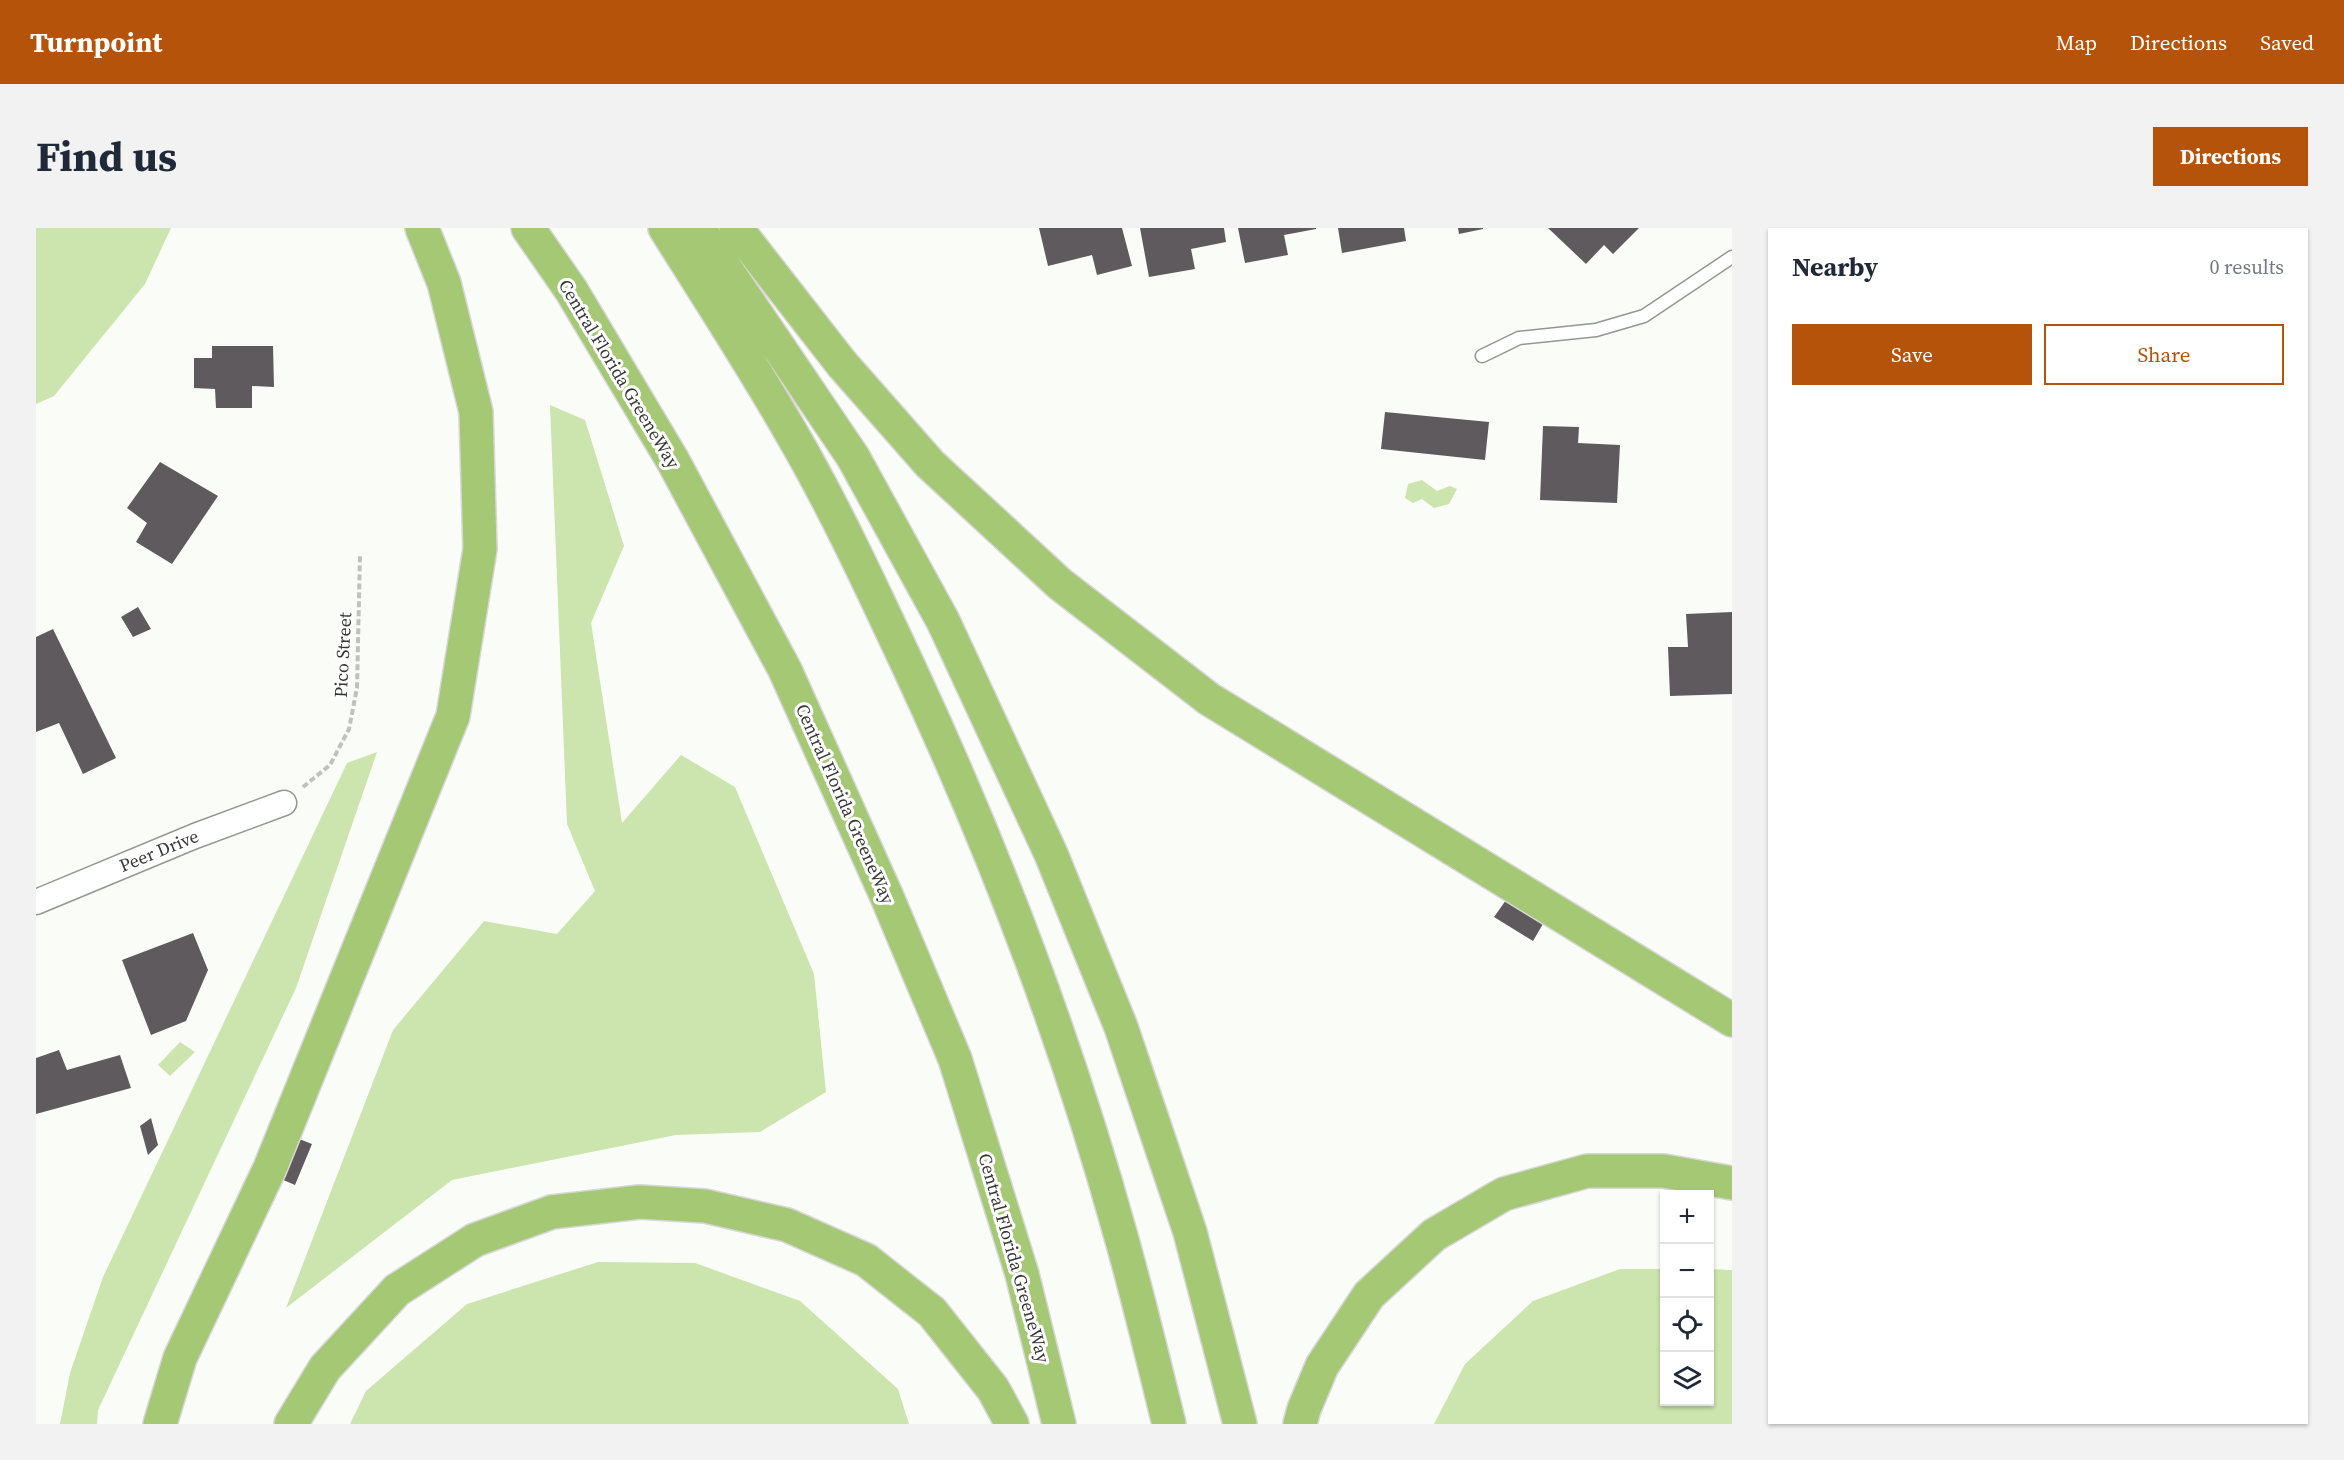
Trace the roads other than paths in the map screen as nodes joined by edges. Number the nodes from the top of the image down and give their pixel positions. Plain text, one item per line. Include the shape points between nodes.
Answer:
1 (422, 228) edge
2 (528, 228) edge
3 (666, 228) edge
4 (698, 228) edge
5 (736, 228) edge
6 (1732, 257) edge
7 (1482, 356) dead end
8 (284, 802) road end
9 (36, 902) edge
10 (1732, 1020) edge
11 (1732, 1183) edge
12 (160, 1424) edge
13 (291, 1424) edge
14 (1012, 1424) edge
15 (1059, 1424) edge
16 (1168, 1424) edge
17 (1240, 1424) edge
18 (1300, 1424) edge

1 - 12 highway via 444,283 476,412 480,549 453,716 270,1168 180,1358
2 - 15 highway, Central Florida GreeneWay via 571,290 673,461 785,670 887,897 955,1059 1022,1274
3 - 16 highway via 790,430 866,575 949,754 1042,989 1087,1122 1120,1233
4 - 17 highway via 853,457 943,621 1051,854 1121,1027 1190,1232
5 - 10 highway via 842,364 930,464 1060,584 1209,699
6 - 7 lane via 1644,316 1596,330 1519,338
8 - 9 street, Peer Drive
11 - 18 highway via 1664,1171 1587,1172 1504,1194 1434,1235 1369,1295 1322,1366
13 - 14 highway via 325,1368 397,1290 465,1246 552,1212 640,1202 705,1206 787,1225 866,1260 932,1312 993,1389

